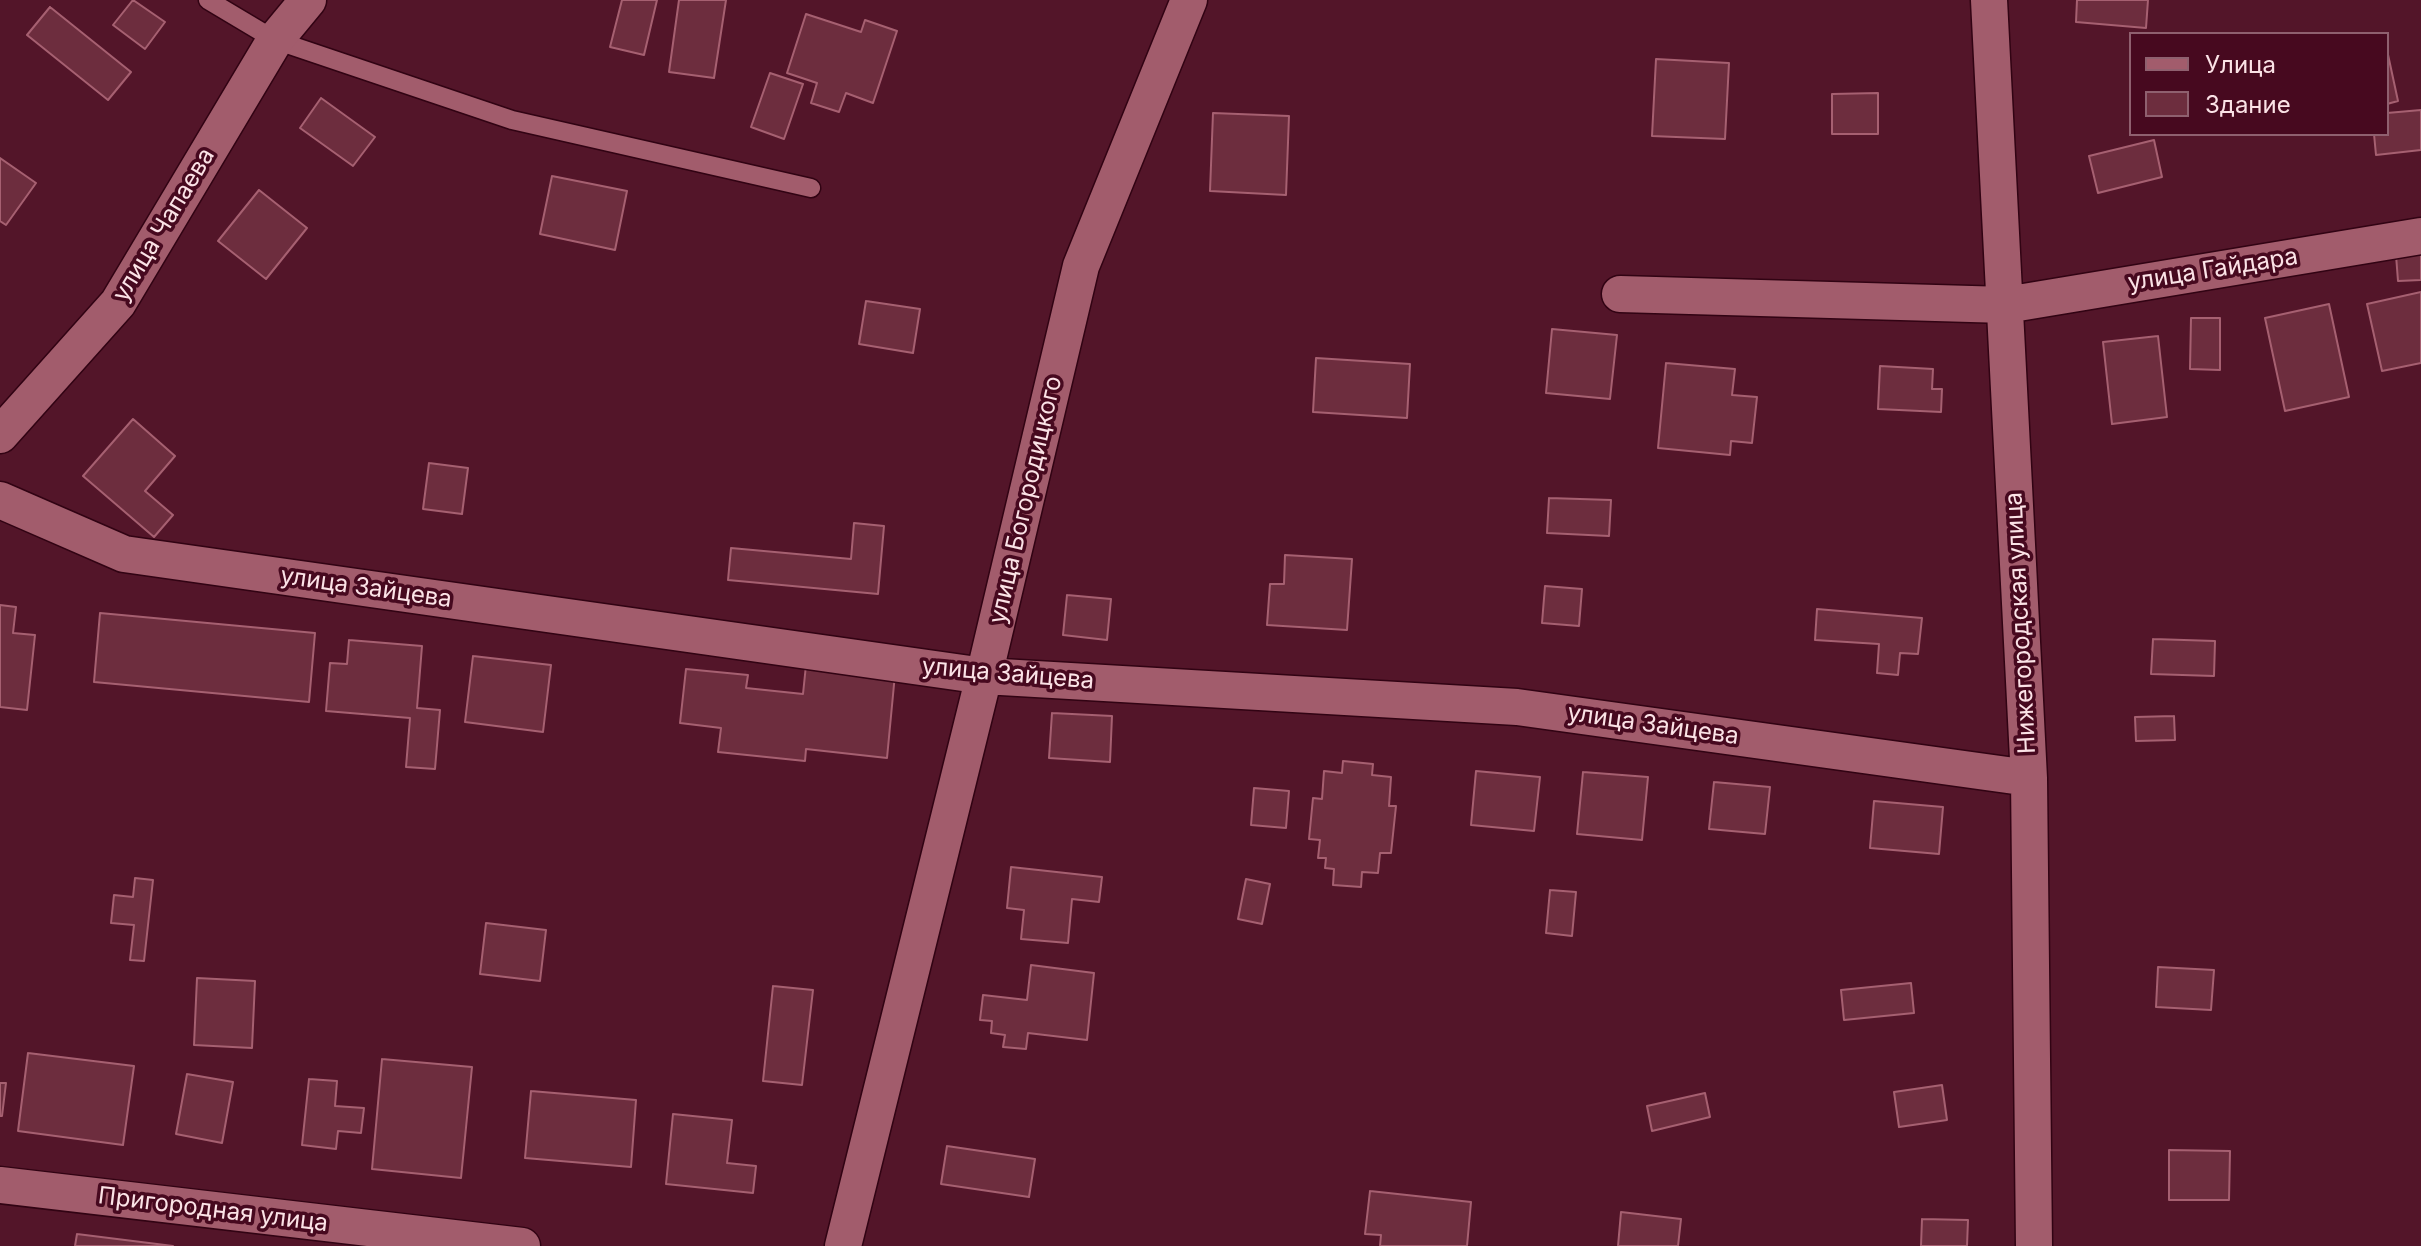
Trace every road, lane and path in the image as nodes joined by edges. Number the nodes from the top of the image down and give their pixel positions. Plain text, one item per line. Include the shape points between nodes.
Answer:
1 (208, 0) edge
2 (308, 0) edge
3 (1189, 0) edge
4 (1989, 0) edge
5 (275, 40) junction
6 (811, 188) dead end
7 (2421, 236) edge
8 (1620, 294) dead end
9 (2006, 305) junction
10 (0, 435) edge
11 (0, 500) edge
12 (984, 676) junction
13 (2029, 778) junction
14 (0, 1185) edge
15 (522, 1246) edge
16 (843, 1246) edge
17 (2034, 1246) edge

1 - 5 lane
2 - 5 street, улица Чапаева
3 - 12 street, улица Богородицкого via 1081,266
4 - 9 street, Нижегородская улица
5 - 6 lane via 512,120
5 - 10 street, улица Чапаева via 118,303
7 - 9 street, улица Гайдара
8 - 9 street, улица Гайдара
9 - 13 street, Нижегородская улица
11 - 12 street, улица Зайцева via 124,554
12 - 13 street, улица Зайцева via 1517,707
12 - 16 street, улица Богородицкого
13 - 17 street, Нижегородская улица
14 - 15 street, Пригородная улица

